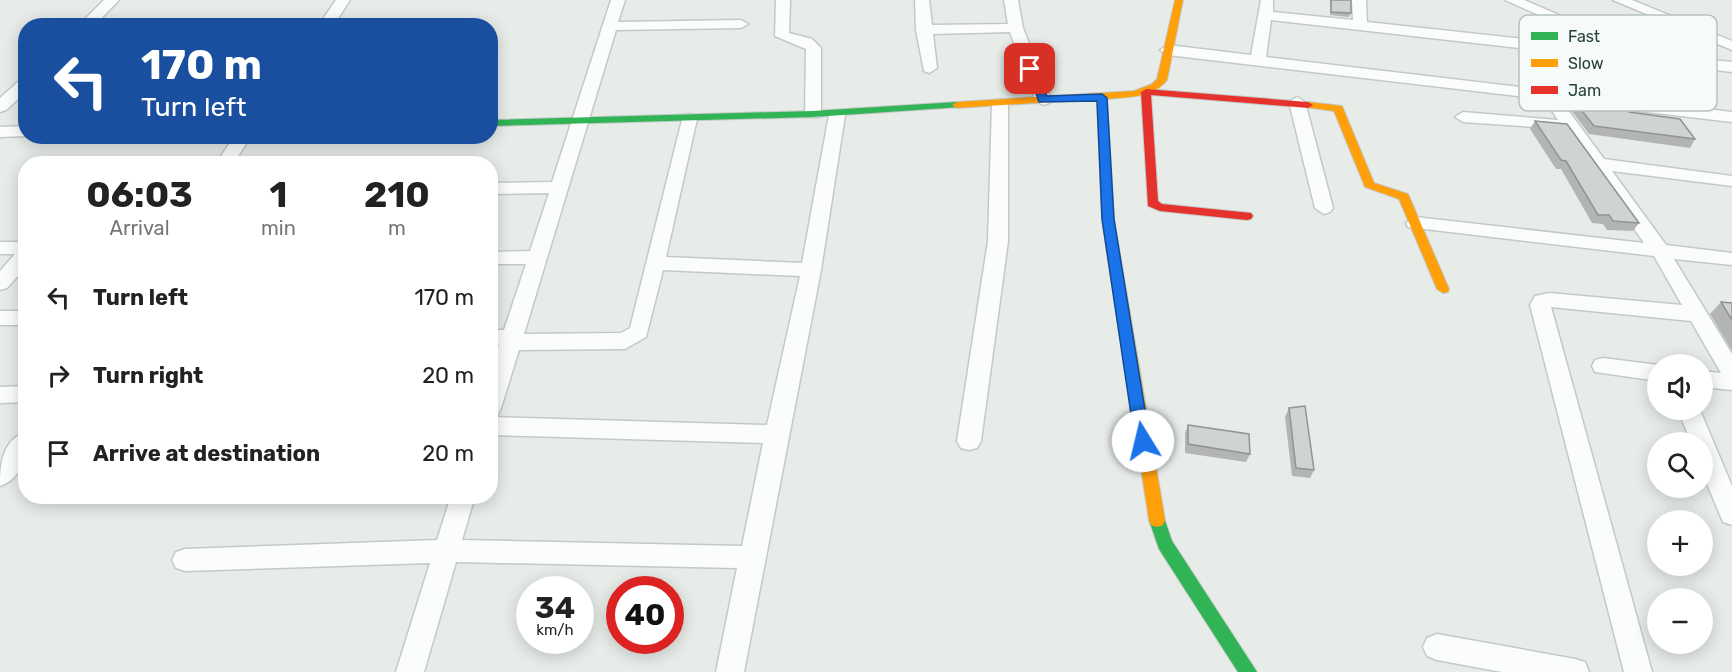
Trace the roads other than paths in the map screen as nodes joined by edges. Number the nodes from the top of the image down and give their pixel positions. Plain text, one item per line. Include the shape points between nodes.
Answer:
1 (111, 0) edge
2 (344, 0) edge
3 (618, 0) edge
4 (783, 0) edge
5 (922, 0) edge
6 (1011, 0) edge
7 (1179, 0) edge
8 (1359, 0) edge
9 (1512, 0) edge
10 (1620, 0) edge
11 (1266, 7) edge
12 (1547, 15) edge
13 (1657, 15) edge
14 (93, 18) edge
15 (331, 18) edge
16 (741, 24) dead end
17 (1360, 25) junction
18 (610, 26) junction
19 (1016, 28) junction
20 (923, 30) junction
21 (1717, 40) edge
22 (1519, 43) edge
23 (1732, 46) edge
24 (1168, 50) junction
25 (1258, 61) junction
26 (1717, 65) edge
27 (1732, 67) edge
28 (929, 68) dead end
29 (18, 90) edge
30 (1519, 91) edge
31 (1146, 92) junction
32 (1102, 98) junction
33 (1043, 100) junction
34 (1297, 102) junction
35 (1000, 104) junction
36 (0, 107) edge
37 (1561, 111) edge
38 (1682, 111) edge
39 (813, 114) junction
40 (837, 115) dead end
41 (1463, 117) dead end
42 (1732, 117) edge
43 (689, 119) junction
44 (582, 122) junction
45 (498, 123) edge
46 (1573, 126) junction
47 (18, 131) edge
48 (0, 132) edge
49 (1600, 164) junction
50 (1732, 181) edge
51 (561, 187) junction
52 (498, 189) edge
53 (1324, 208) dead end
54 (1248, 216) dead end
55 (1416, 223) junction
56 (0, 248) edge
57 (18, 248) edge
58 (1660, 251) junction
59 (539, 257) junction
60 (498, 258) edge
61 (1732, 259) edge
62 (18, 263) edge
63 (655, 263) junction
64 (811, 270) junction
65 (0, 283) edge
66 (1443, 289) dead end
67 (1698, 314) junction
68 (0, 318) edge
69 (18, 318) edge
70 (498, 339) edge
71 (512, 340) junction
72 (1603, 366) dead end
73 (1647, 372) edge
74 (1732, 373) edge
75 (1713, 380) edge
76 (1732, 382) edge
77 (498, 383) edge
78 (0, 394) edge
79 (18, 394) edge
80 (1693, 420) edge
81 (498, 426) edge
82 (776, 434) junction
83 (969, 441) dead end
84 (18, 452) edge
85 (0, 476) edge
86 (461, 504) edge
87 (1732, 515) edge
88 (447, 551) junction
89 (752, 557) junction
90 (185, 560) dead end
91 (1437, 647) dead end
92 (1538, 668) edge
93 (410, 672) edge
94 (730, 672) edge
95 (1248, 672) edge
96 (1575, 672) edge
97 (1638, 672) edge

1 - 14 street
2 - 15 street
3 - 18 street
4 - 39 street via 782,36 807,42 814,48
5 - 20 street
6 - 19 street
7 - 24 street
8 - 17 street
9 - 12 street
10 - 13 street
11 - 17 street
11 - 25 street
16 - 18 street
17 - 22 street
18 - 44 street
19 - 20 street
19 - 33 street
20 - 28 street
21 - 23 street
24 - 25 street
24 - 31 street via 1162,80
25 - 30 street
26 - 27 street
29 - 36 street
31 - 32 street
31 - 34 street
31 - 54 street via 1154,206
32 - 33 street
32 - 95 street via 1108,219 1153,508 1165,544
33 - 35 street
34 - 53 street
34 - 55 street via 1338,108 1369,185 1401,194
35 - 39 street
35 - 83 street via 998,241
37 - 46 street
38 - 42 street
39 - 43 street
40 - 64 street
41 - 46 street
43 - 44 street
43 - 63 street
44 - 45 street
44 - 51 street
46 - 49 street
47 - 48 street
49 - 50 street
49 - 58 street
51 - 52 street
51 - 59 street
55 - 58 street
55 - 66 street
56 - 57 street
58 - 61 street
58 - 67 street
59 - 60 street
59 - 71 street
62 - 65 street
63 - 64 street
63 - 71 street via 639,332 634,338
64 - 82 street
67 - 74 street
67 - 97 street via 1549,300 1540,305
68 - 69 street
70 - 71 street
71 - 77 street
72 - 73 street
75 - 76 street
78 - 79 street
80 - 87 street
81 - 82 street
82 - 89 street
84 - 85 street
86 - 88 street
88 - 89 street
88 - 90 street
88 - 93 street
89 - 94 street
91 - 92 street
92 - 96 street

